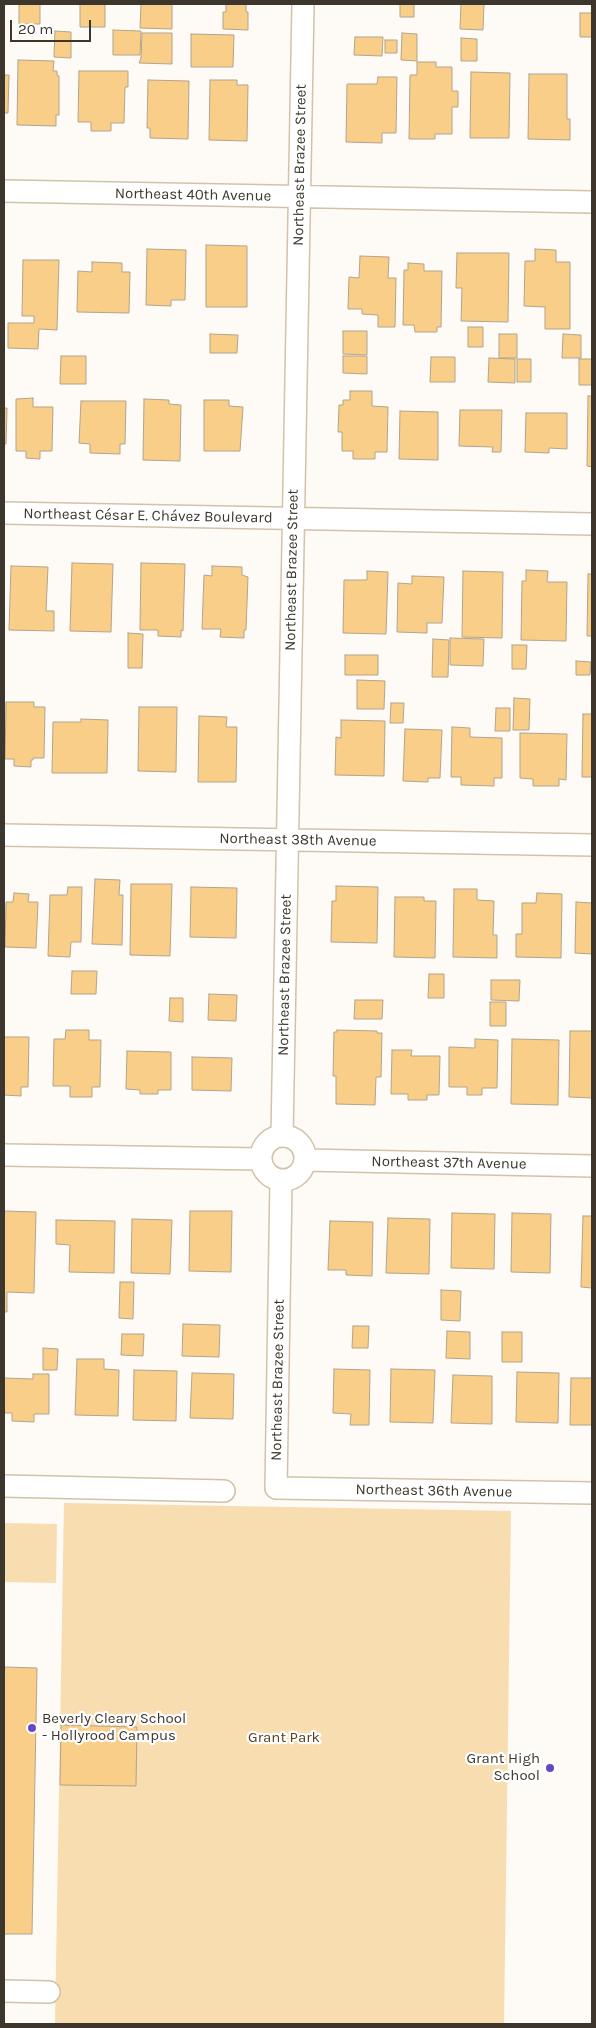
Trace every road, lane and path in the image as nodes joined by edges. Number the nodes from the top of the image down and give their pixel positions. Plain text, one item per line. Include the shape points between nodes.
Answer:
1 (303, 4) edge
2 (4, 191) edge
3 (299, 196) junction
4 (592, 202) edge
5 (4, 513) edge
6 (293, 519) junction
7 (592, 524) edge
8 (4, 835) edge
9 (288, 840) junction
10 (592, 845) edge
11 (282, 1136) junction
12 (4, 1155) edge
13 (260, 1158) junction
14 (305, 1160) junction
15 (592, 1166) edge
16 (281, 1181) junction
17 (4, 1486) edge
18 (276, 1488) joint
19 (224, 1491) dead end
20 (592, 1493) edge
21 (4, 1991) edge
22 (49, 1992) dead end

1 - 3 street, Northeast Brazee Street
2 - 3 street, Northeast 40th Avenue
3 - 4 street, Northeast 40th Avenue
3 - 6 street, Northeast Brazee Street
5 - 6 street, Northeast César E. Chávez Boulevard
6 - 7 street, Northeast César E. Chávez Boulevard
6 - 9 street, Northeast Brazee Street
8 - 9 street, Northeast 38th Avenue
9 - 10 street, Northeast 38th Avenue
9 - 11 street, Northeast Brazee Street
11 - 13 street via 266,1143
11 - 14 street via 297,1142 305,1153
12 - 13 street
13 - 16 street via 268,1176
14 - 15 street, Northeast 37th Avenue
14 - 16 street via 297,1176
16 - 18 street, Northeast Brazee Street
17 - 19 street
18 - 20 street, Northeast 36th Avenue
21 - 22 street

